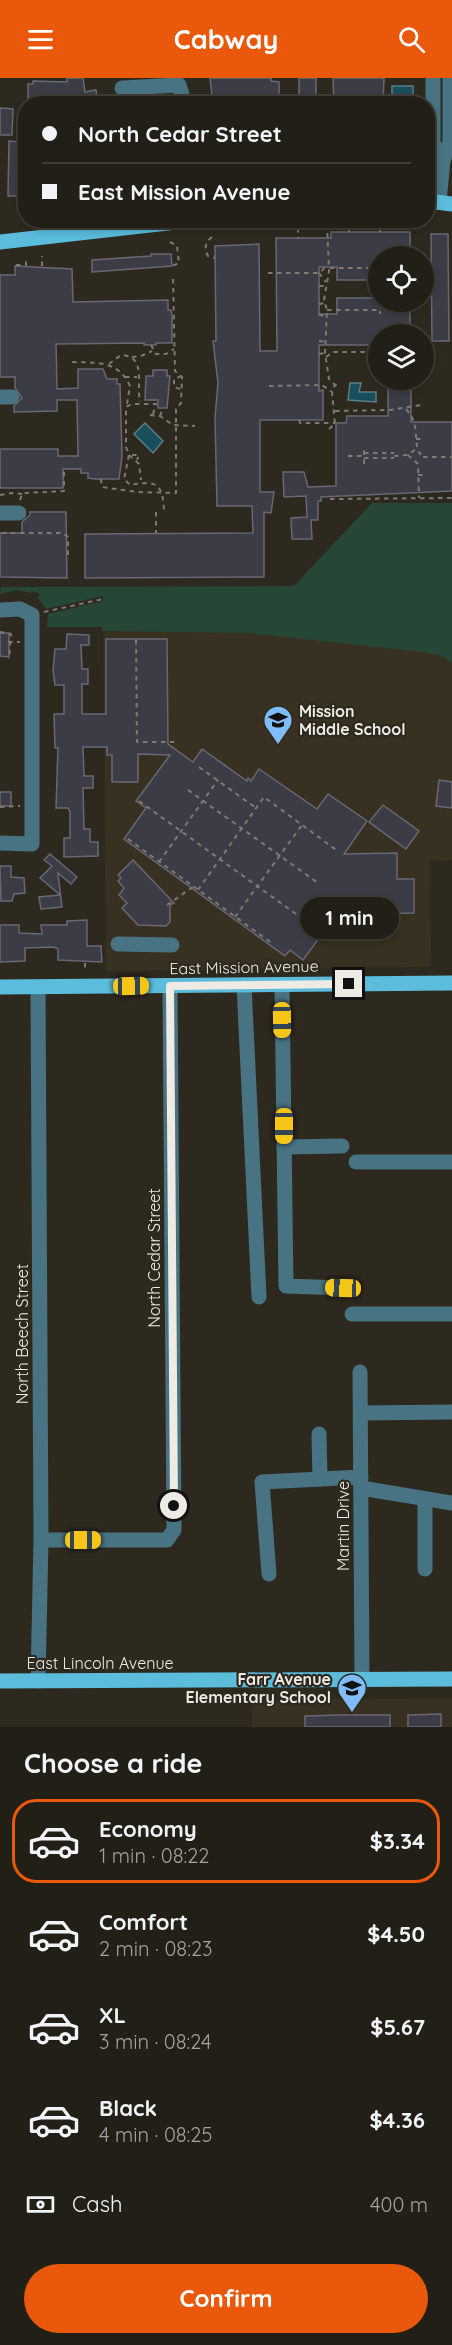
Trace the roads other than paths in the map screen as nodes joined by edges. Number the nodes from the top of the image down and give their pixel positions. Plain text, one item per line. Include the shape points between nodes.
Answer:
1 (433, 78) edge
2 (450, 78) edge
3 (122, 88) dead end
4 (183, 96) edge
5 (433, 96) edge
6 (435, 146) edge
7 (443, 160) junction
8 (439, 202) edge
9 (126, 228) edge
10 (0, 242) edge
11 (20, 509) road end
12 (0, 513) edge
13 (0, 610) edge
14 (0, 843) edge
15 (118, 944) dead end
16 (172, 945) dead end
17 (452, 983) edge
18 (244, 985) junction
19 (282, 985) junction
20 (170, 986) junction
21 (0, 987) edge
22 (38, 987) junction
23 (342, 1146) dead end
24 (284, 1147) junction
25 (356, 1162) dead end
26 (452, 1162) edge
27 (343, 1288) dead end
28 (259, 1297) dead end
29 (352, 1314) dead end
30 (452, 1314) edge
31 (360, 1372) dead end
32 (452, 1412) edge
33 (361, 1413) junction
34 (319, 1434) dead end
35 (320, 1479) junction
36 (361, 1483) junction
37 (425, 1498) junction
38 (452, 1503) edge
39 (41, 1540) junction
40 (425, 1569) dead end
41 (269, 1574) dead end
42 (0, 1679) edge
43 (452, 1679) edge
44 (362, 1680) junction
45 (38, 1681) junction

1 - 5 street
2 - 7 street via 450,143
3 - 4 street via 180,85
6 - 7 street
7 - 8 street
9 - 10 main road
11 - 12 street
13 - 14 street via 20,609 32,615 32,844
15 - 16 street
17 - 19 main road, East Mission Avenue
18 - 19 main road, East Mission Avenue
18 - 20 main road, East Mission Avenue
18 - 28 street
19 - 24 street
20 - 22 main road, East Mission Avenue
20 - 39 street, North Cedar Street via 174,1530 167,1540
21 - 22 main road, East Mission Avenue
22 - 39 street, North Beech Street
23 - 24 street
24 - 27 street via 286,1286
25 - 26 street
29 - 30 street
31 - 33 street, Martin Drive
32 - 33 street
33 - 36 street, Martin Drive
34 - 35 street
35 - 36 street
35 - 41 street via 262,1482
36 - 37 street
36 - 44 street, Martin Drive
37 - 38 street
37 - 40 street
39 - 45 street, North Beech Street
42 - 45 main road, East Lincoln Avenue
43 - 44 main road, East Lincoln Avenue
44 - 45 main road, East Lincoln Avenue

